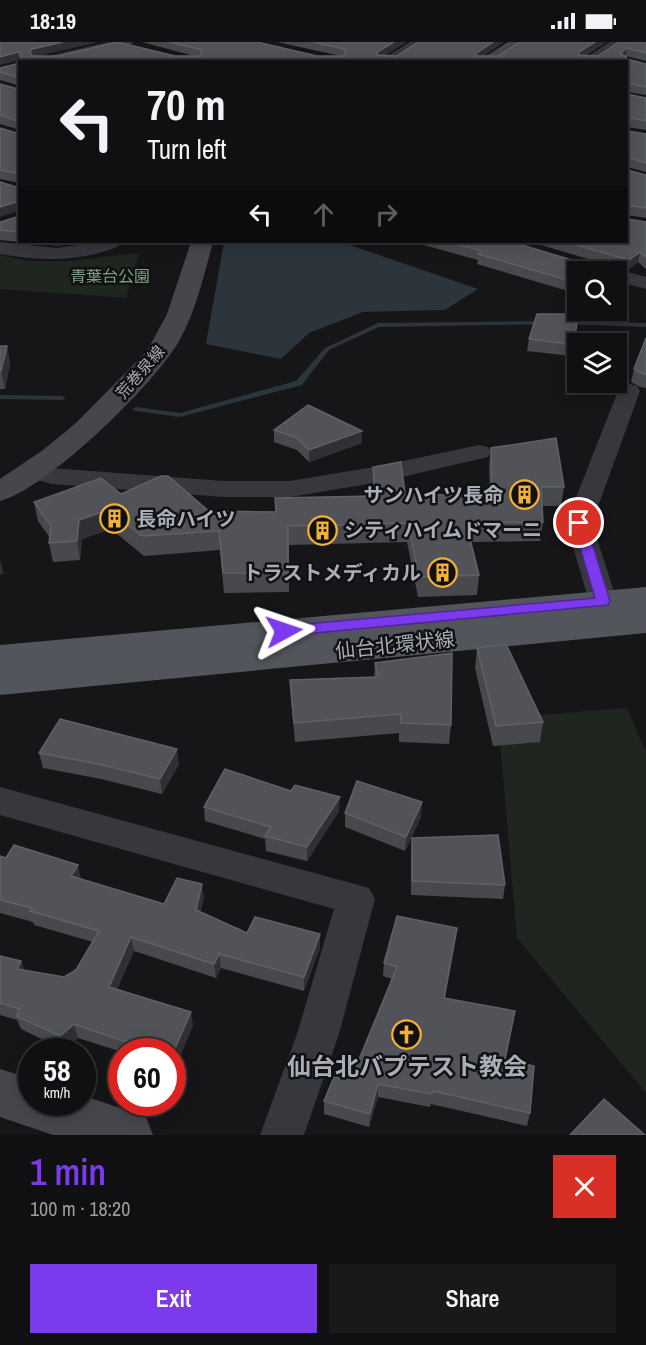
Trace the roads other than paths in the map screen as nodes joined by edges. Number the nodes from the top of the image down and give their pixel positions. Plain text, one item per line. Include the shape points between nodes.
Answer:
1 (519, 42) edge
2 (619, 42) edge
3 (394, 44) edge
4 (128, 45) edge
5 (416, 45) edge
6 (589, 58) edge
7 (614, 59) edge
8 (49, 60) edge
9 (388, 60) edge
10 (488, 60) edge
11 (110, 243) edge
12 (202, 243) edge
13 (0, 248) edge
14 (646, 264) edge
15 (630, 279) edge
16 (629, 391) dead end
17 (479, 452) dead end
18 (34, 472) junction
19 (0, 492) edge
20 (646, 598) edge
21 (603, 601) junction
22 (646, 621) edge
23 (0, 657) edge
24 (0, 682) edge
25 (0, 801) edge
26 (0, 1093) edge
27 (128, 1135) edge
28 (282, 1135) edge

1 - 10 street
2 - 6 street
3 - 5 street
4 - 8 street
5 - 9 street
6 - 7 street
11 - 13 street via 70,255 36,255
12 - 18 street, 荒巻泉線 via 169,338 150,364 103,414
14 - 15 street
16 - 21 street via 579,523
17 - 18 street via 290,489 224,489
18 - 19 street, 荒巻泉線
20 - 21 main road, 仙台北環状線
21 - 23 main road, 仙台北環状線
22 - 24 main road, 仙台北環状線
25 - 28 street via 356,899 318,1034
26 - 27 street

